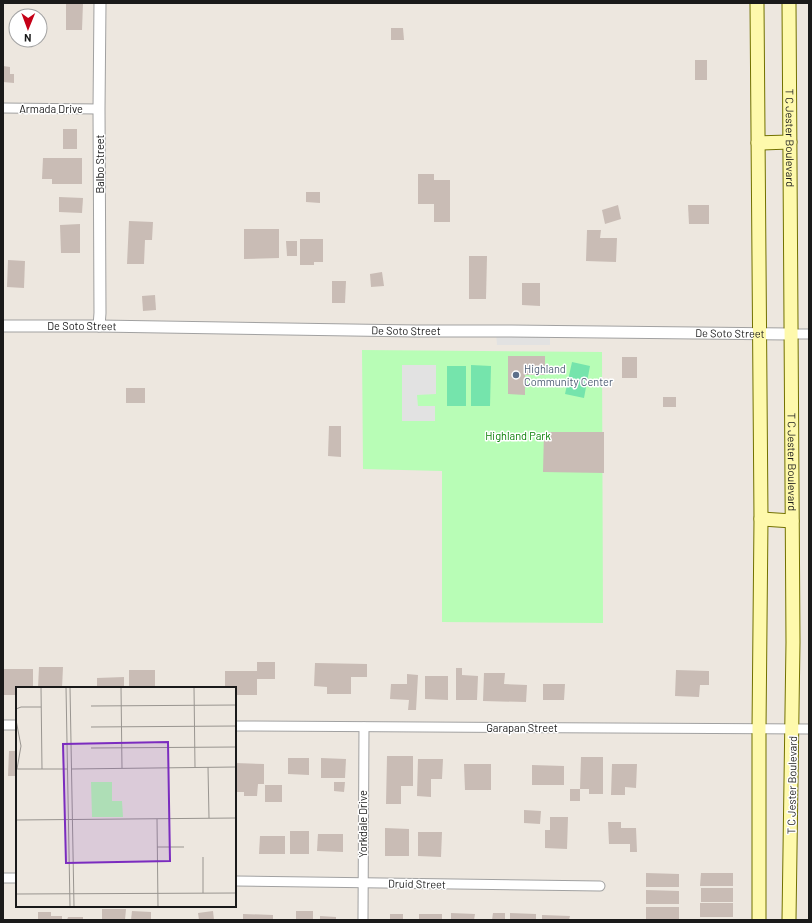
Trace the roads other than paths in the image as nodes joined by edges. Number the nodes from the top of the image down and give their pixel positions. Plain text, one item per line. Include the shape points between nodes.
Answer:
1 (100, 3) edge
2 (757, 3) edge
3 (789, 3) edge
4 (3, 108) edge
5 (99, 109) junction
6 (790, 142) junction
7 (758, 143) junction
8 (3, 326) edge
9 (99, 326) junction
10 (759, 334) junction
11 (790, 334) junction
12 (809, 334) edge
13 (761, 519) junction
14 (792, 521) junction
15 (3, 725) edge
16 (16, 725) edge
17 (236, 726) edge
18 (364, 727) junction
19 (759, 729) junction
20 (792, 729) junction
21 (809, 729) edge
22 (3, 878) edge
23 (16, 878) edge
24 (236, 881) edge
25 (363, 883) junction
26 (600, 886) dead end
27 (363, 920) edge
28 (759, 920) edge
29 (789, 920) edge

1 - 5 street, Balbo Street
2 - 7 main road
3 - 6 main road, T C Jester Boulevard
4 - 5 street, Armada Drive
5 - 9 street, Balbo Street
6 - 7 main road
6 - 11 main road, T C Jester Boulevard
7 - 10 main road
8 - 9 street, De Soto Street
9 - 10 street, De Soto Street
10 - 11 street, De Soto Street
10 - 13 main road
11 - 12 street, De Soto Street
11 - 14 main road, T C Jester Boulevard
13 - 14 main road
13 - 19 main road
14 - 20 main road, T C Jester Boulevard
15 - 16 street
17 - 18 street, Garapan Street
18 - 19 street, Garapan Street
18 - 25 street, Yorkdale Drive
19 - 20 street, Garapan Street
19 - 28 main road
20 - 21 street, Garapan Street
20 - 29 main road, T C Jester Boulevard
22 - 23 street
24 - 25 street, Druid Street
25 - 26 street, Druid Street
25 - 27 street, Yorkdale Drive

